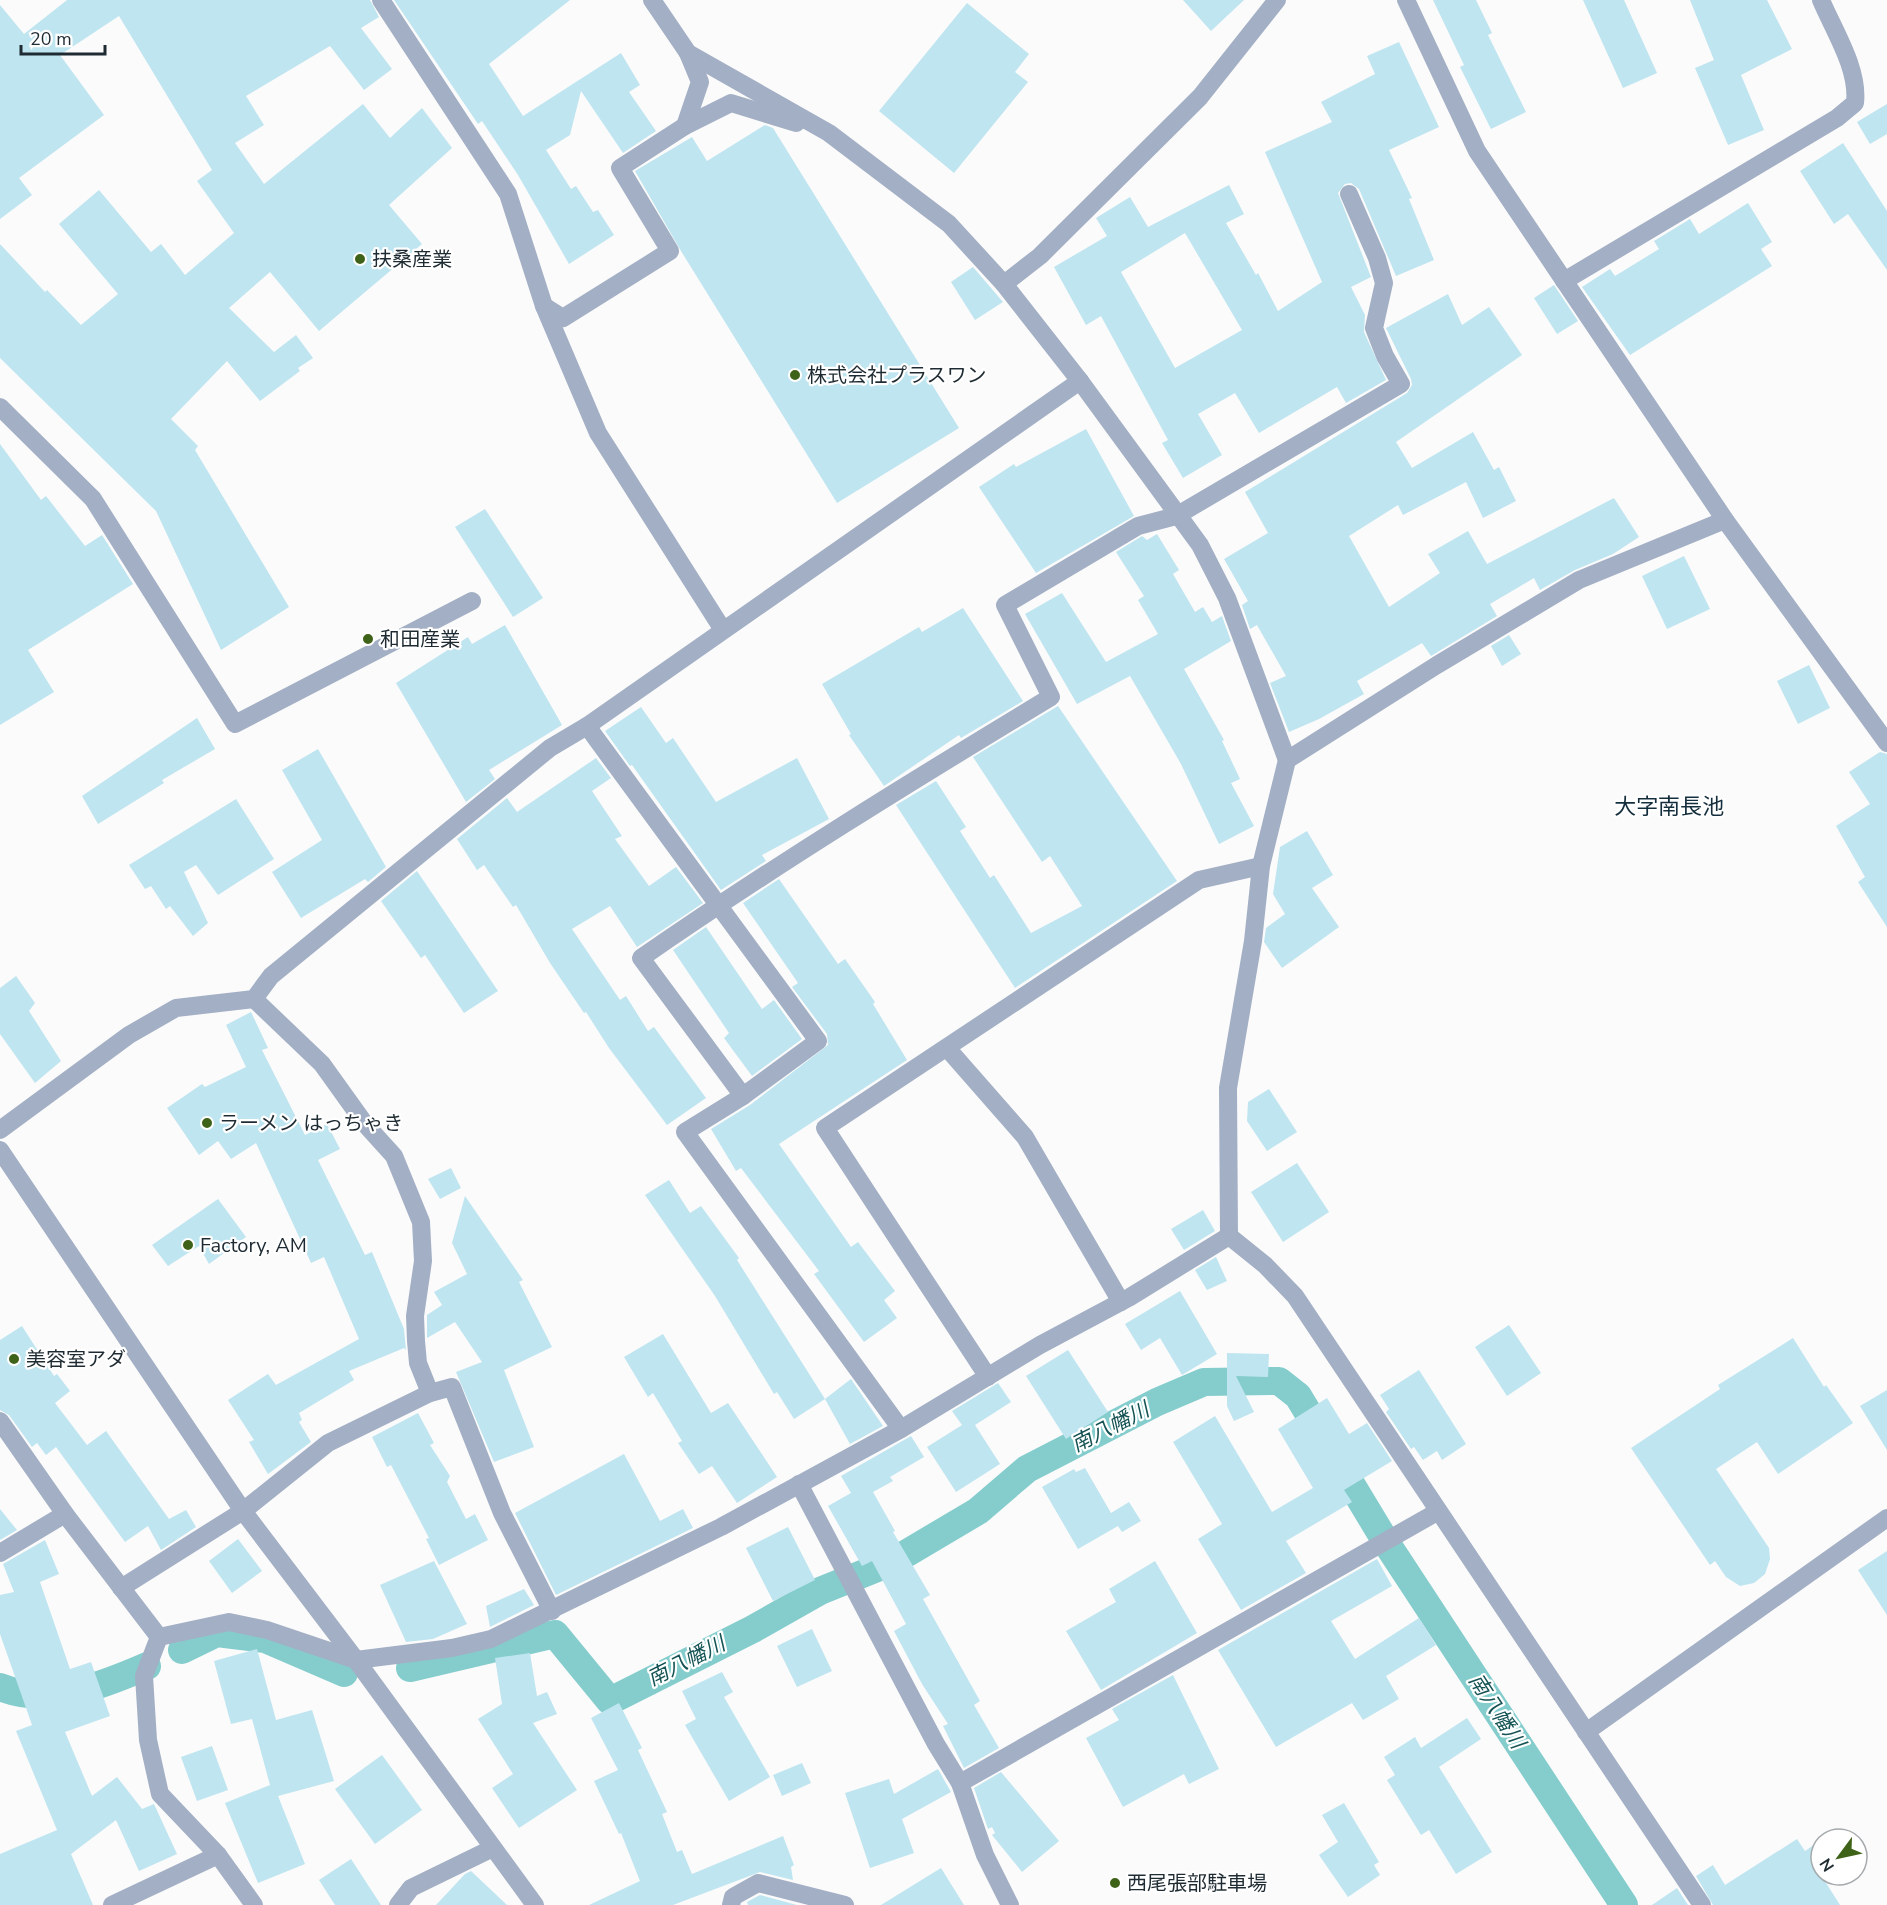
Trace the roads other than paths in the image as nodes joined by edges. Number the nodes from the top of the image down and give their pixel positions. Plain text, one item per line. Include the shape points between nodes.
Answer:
1 (381, 0) edge
2 (652, 0) edge
3 (1277, 0) edge
4 (1406, 0) edge
5 (1821, 0) edge
6 (688, 53) junction
7 (685, 126) junction
8 (829, 133) junction
9 (1349, 194) dead end
10 (1564, 281) junction
11 (1004, 284) junction
12 (544, 306) junction
13 (1080, 381) junction
14 (0, 406) edge
15 (1176, 516) junction
16 (1725, 520) junction
17 (472, 601) dead end
18 (723, 630) junction
19 (586, 726) junction
20 (1887, 743) edge
21 (1287, 760) junction
22 (1261, 866) junction
23 (718, 905) junction
24 (254, 999) junction
25 (947, 1048) junction
26 (742, 1096) junction
27 (0, 1130) edge
28 (0, 1150) edge
29 (1229, 1236) junction
30 (1121, 1302) junction
31 (988, 1377) junction
32 (430, 1393) junction
33 (0, 1421) edge
34 (901, 1429) junction
35 (799, 1484) junction
36 (243, 1511) junction
37 (1437, 1512) junction
38 (65, 1514) junction
39 (1887, 1518) edge
40 (0, 1553) edge
41 (121, 1588) junction
42 (552, 1611) junction
43 (159, 1637) junction
44 (356, 1660) junction
45 (1586, 1732) junction
46 (960, 1783) junction
47 (493, 1848) junction
48 (218, 1855) junction
49 (112, 1905) edge
50 (254, 1905) edge
51 (398, 1905) edge
52 (535, 1905) edge
53 (731, 1905) edge
54 (845, 1905) edge
55 (1010, 1905) edge
56 (1702, 1905) edge

1 - 12 street via 508,194
2 - 6 street
3 - 11 street via 1200,97 1040,256
4 - 10 street via 1477,151
5 - 10 street via 1850,67 1855,103
6 - 7 street via 700,82
6 - 8 street
7 - 8 street via 731,103
7 - 12 street via 620,168 670,251 562,318
8 - 11 street via 949,224
9 - 15 street via 1384,283 1374,328 1401,384
10 - 16 street
11 - 13 street
12 - 18 street via 598,433
13 - 15 street
13 - 18 street
14 - 17 street via 93,499 235,724
15 - 21 street via 1200,545 1227,598
15 - 23 street via 1138,526 1005,605 1051,697 890,794
16 - 20 street
16 - 21 street via 1579,580
18 - 19 street
19 - 23 street
19 - 24 street via 550,748 280,968
21 - 22 street
22 - 25 street via 1199,880
22 - 29 street via 1253,940 1227,1088
23 - 26 street via 818,1041
23 - 26 street via 641,958
24 - 27 street via 176,1008 129,1035
24 - 32 street via 321,1064 394,1156 421,1222 423,1261 415,1316 416,1341 418,1363
25 - 30 street via 1025,1137
25 - 31 street via 825,1128
26 - 34 street via 685,1132
28 - 36 street
29 - 30 street
29 - 37 street via 1295,1296
30 - 31 street
31 - 34 street
32 - 36 street via 328,1443
32 - 42 street via 452,1387 502,1513
33 - 38 street
34 - 35 street
35 - 42 street
35 - 46 street
36 - 41 street
36 - 44 street
37 - 45 street
37 - 46 street
38 - 40 street
38 - 41 street
39 - 45 street
41 - 43 street
42 - 44 street via 491,1639
43 - 44 street via 229,1622 267,1630
43 - 48 street via 144,1676 148,1740 160,1794
44 - 47 street
45 - 56 street
46 - 55 street via 985,1856
47 - 51 street via 411,1888
47 - 52 street
48 - 49 street
48 - 50 street
53 - 54 street via 733,1897 758,1883

